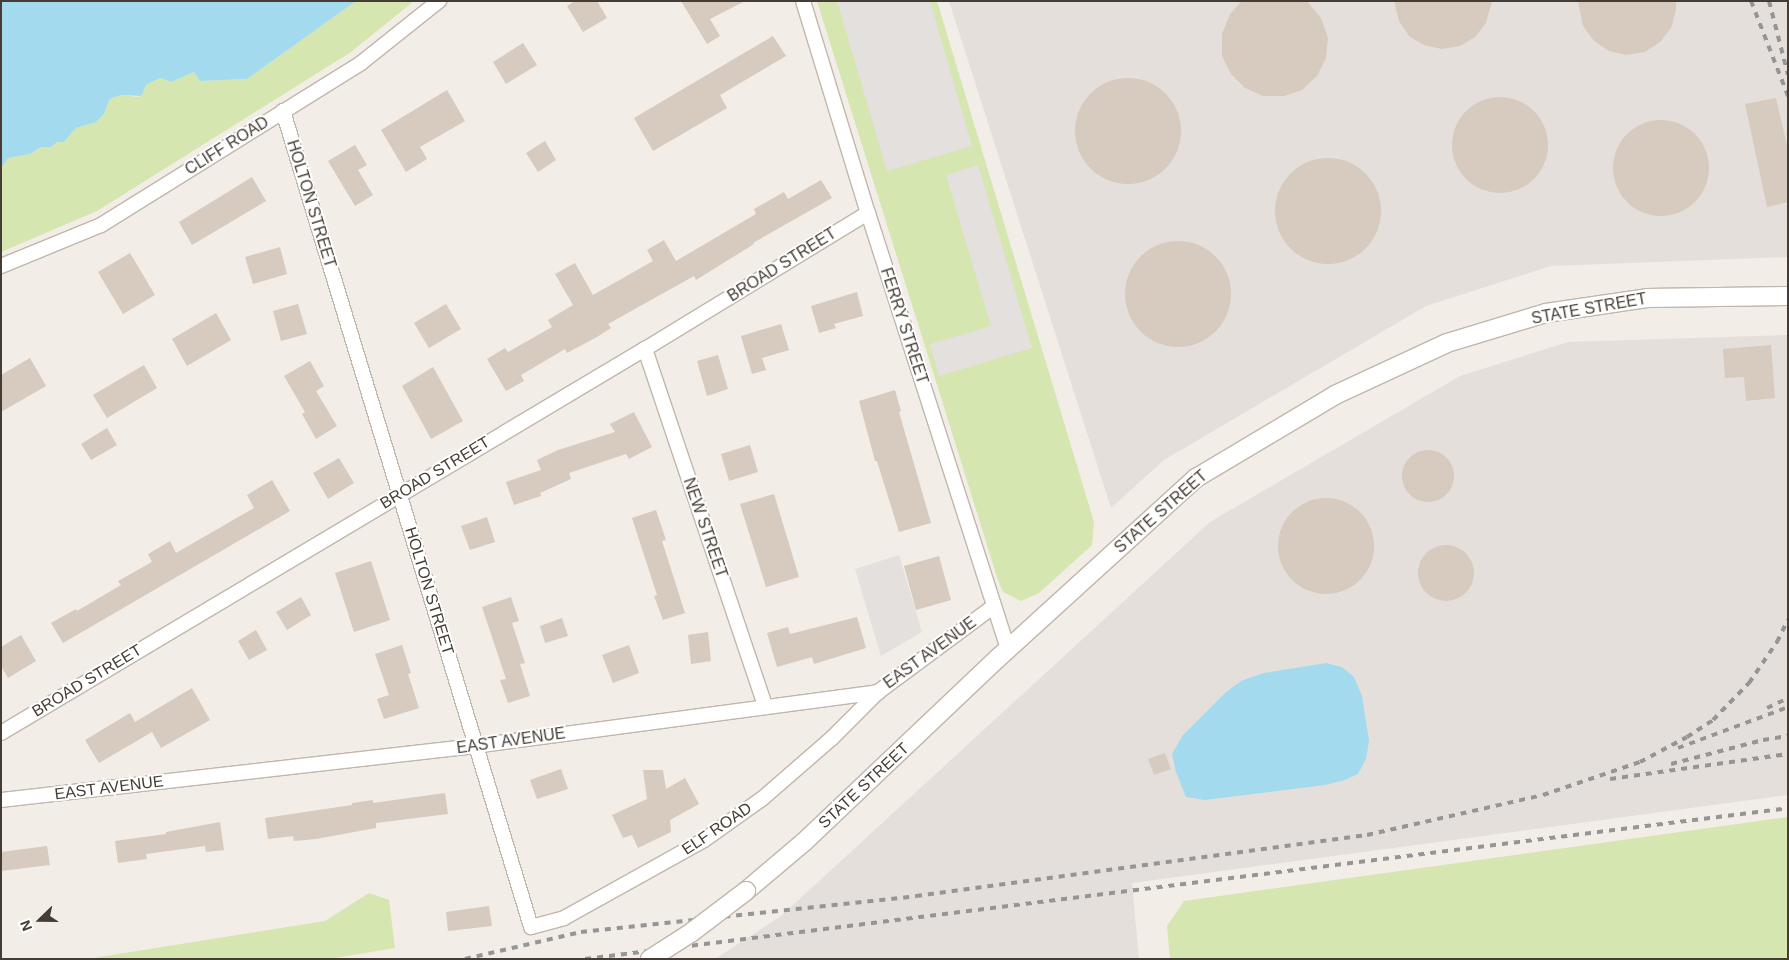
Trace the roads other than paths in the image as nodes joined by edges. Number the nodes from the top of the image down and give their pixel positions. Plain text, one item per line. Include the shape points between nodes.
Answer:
1 (439, 1) edge
2 (803, 1) edge
3 (283, 111) junction
4 (868, 213) junction
5 (1, 266) edge
6 (1788, 296) edge
7 (645, 349) junction
8 (399, 494) junction
9 (993, 607) junction
10 (1008, 650) junction
11 (878, 692) junction
12 (766, 706) junction
13 (1, 733) edge
14 (476, 746) junction
15 (1, 800) edge
16 (531, 927) joint
17 (650, 959) edge

1 - 3 street, CLIFF ROAD via 361,63
2 - 4 street, FERRY STREET
3 - 5 street, CLIFF ROAD via 101,225
3 - 8 street, HOLTON STREET
4 - 7 street, BROAD STREET
4 - 9 street, FERRY STREET
6 - 10 street, STATE STREET via 1647,298 1546,313 1447,343 1335,395 1196,478
7 - 8 street, BROAD STREET
7 - 12 street, NEW STREET
8 - 13 street, BROAD STREET
8 - 14 street, HOLTON STREET
9 - 10 street, FERRY STREET
9 - 11 street, EAST AVENUE
10 - 17 street, STATE STREET, bridge via 804,842 746,891
11 - 12 street, EAST AVENUE
11 - 16 street, ELF ROAD via 832,738 762,798 704,840 564,918
12 - 14 street, EAST AVENUE
14 - 15 street, EAST AVENUE
14 - 16 street, HOLTON STREET

